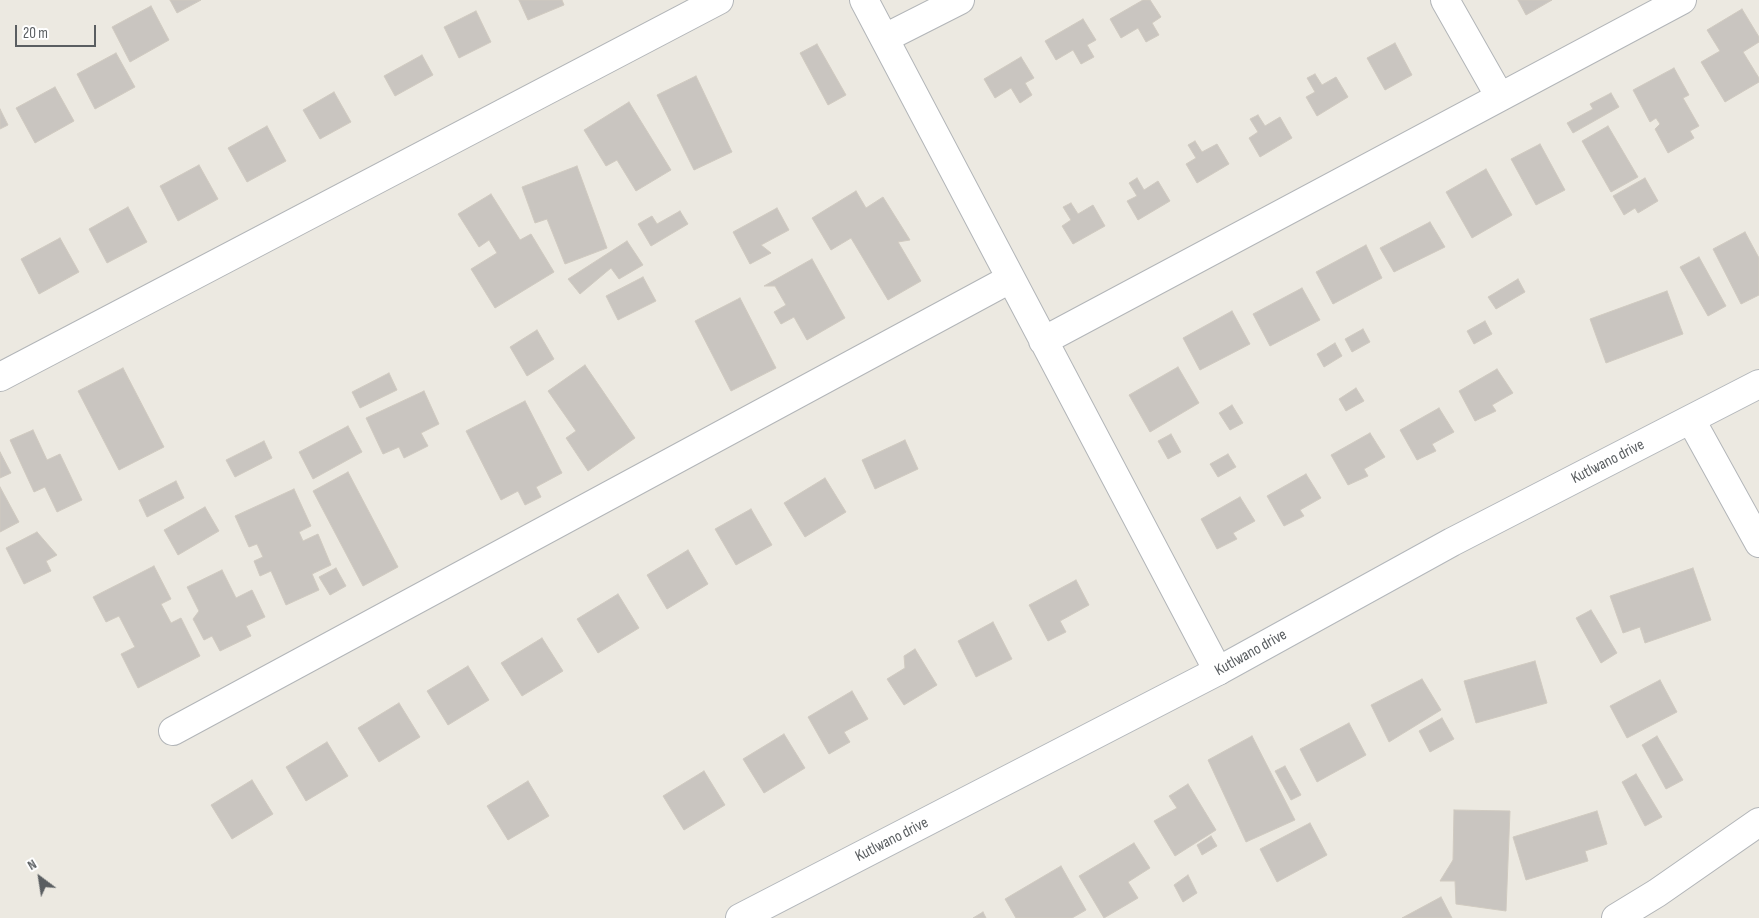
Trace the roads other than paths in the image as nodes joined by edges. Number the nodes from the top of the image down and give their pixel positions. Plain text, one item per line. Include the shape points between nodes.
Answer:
1 (719, 0) edge
2 (864, 0) edge
3 (960, 0) edge
4 (1445, 0) edge
5 (1682, 0) edge
6 (885, 38) junction
7 (1500, 97) junction
8 (1010, 279) junction
9 (1043, 341) junction
10 (0, 377) edge
11 (1759, 384) edge
12 (1691, 420) junction
13 (1759, 543) edge
14 (1218, 671) junction
15 (173, 731) dead end
16 (1759, 822) edge
17 (740, 918) edge
18 (1616, 918) edge

1 - 10 street
2 - 6 street
3 - 6 street
4 - 7 street
5 - 7 street
6 - 8 street
7 - 9 street
8 - 9 street
8 - 15 street
9 - 14 street
11 - 12 street, Kutlwano drive
12 - 13 street
12 - 14 street, Kutlwano drive via 1452,542
14 - 17 street, Kutlwano drive
16 - 18 street

